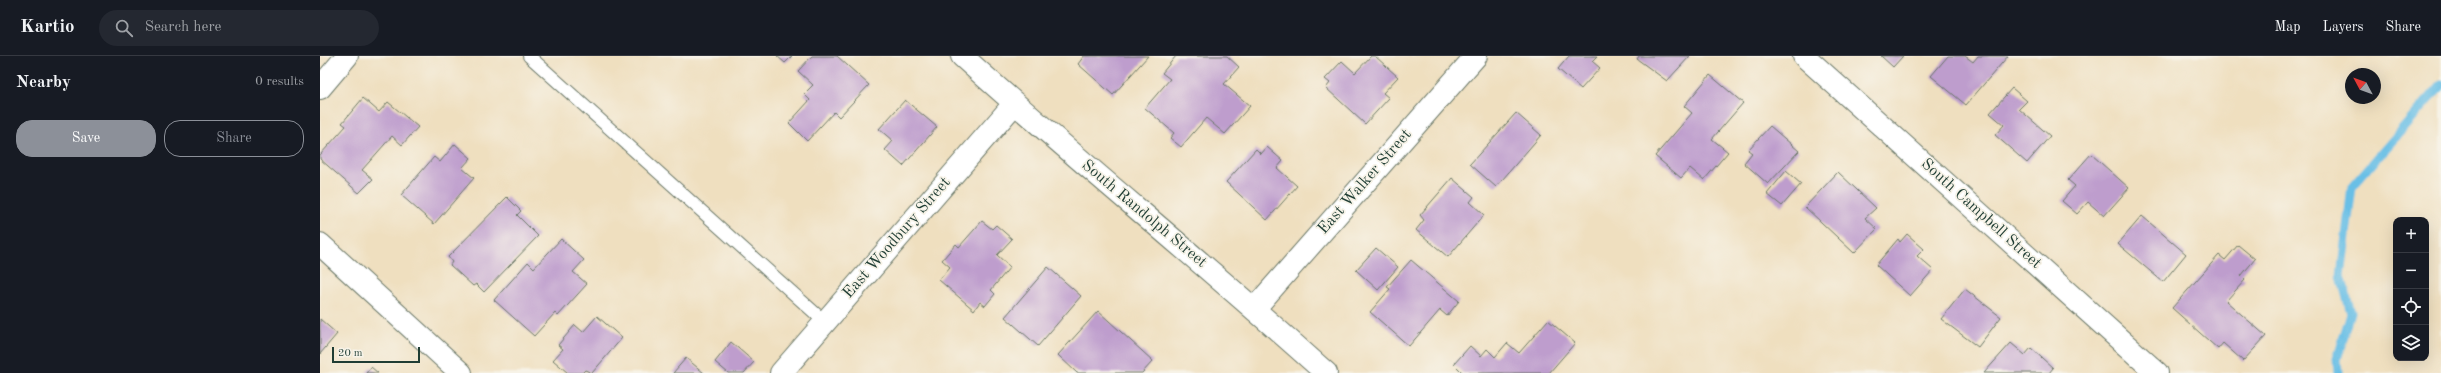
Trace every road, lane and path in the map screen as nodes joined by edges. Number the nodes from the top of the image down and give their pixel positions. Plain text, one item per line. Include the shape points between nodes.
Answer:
1 (347, 56) edge
2 (529, 56) edge
3 (962, 56) edge
4 (1476, 56) edge
5 (1804, 56) edge
6 (320, 88) edge
7 (1014, 104) junction
8 (320, 244) edge
9 (1255, 308) junction
10 (825, 322) junction
11 (461, 373) edge
12 (780, 373) edge
13 (1326, 373) edge
14 (2157, 373) edge

1 - 6 street
2 - 10 lane
3 - 7 street, South Randolph Street
4 - 9 street, East Walker Street
5 - 14 street, South Campbell Street
7 - 9 street, South Randolph Street
7 - 10 street, East Woodbury Street
8 - 11 street
9 - 13 street, South Randolph Street
10 - 12 street, East Woodbury Street

